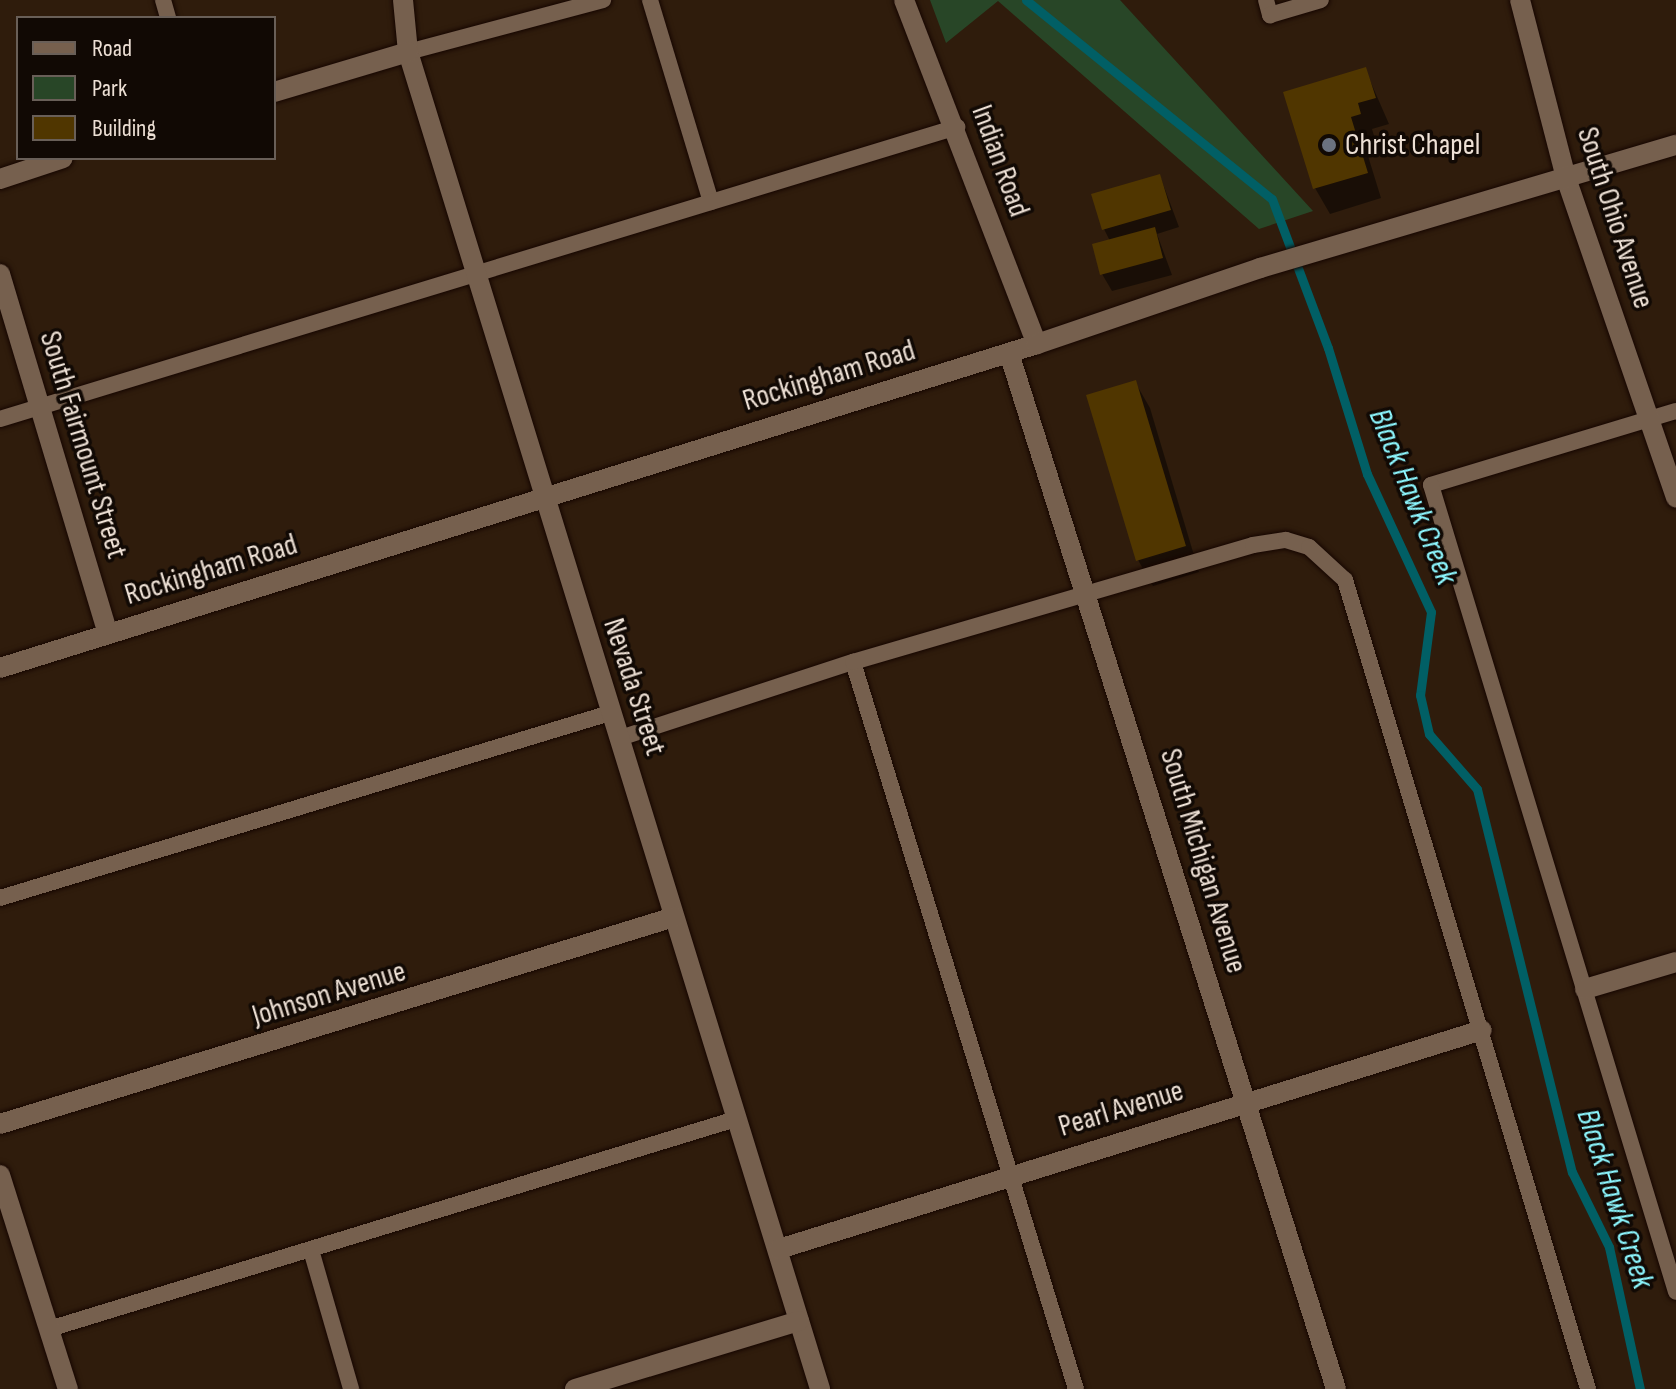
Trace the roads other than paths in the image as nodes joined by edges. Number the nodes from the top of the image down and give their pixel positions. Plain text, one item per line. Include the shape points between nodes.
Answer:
1 (403, 0) edge
2 (603, 0) edge
3 (650, 0) edge
4 (904, 0) edge
5 (1266, 0) edge
6 (1321, 0) edge
7 (1520, 0) edge
8 (408, 52) junction
9 (276, 91) edge
10 (957, 127) junction
11 (1676, 145) edge
12 (57, 160) edge
13 (1566, 178) junction
14 (0, 179) edge
15 (711, 202) junction
16 (0, 274) edge
17 (477, 274) junction
18 (1037, 344) junction
19 (1009, 353) junction
20 (40, 407) junction
21 (1676, 411) edge
22 (1652, 418) junction
23 (0, 419) edge
24 (1676, 498) edge
25 (544, 500) junction
26 (1087, 592) junction
27 (108, 633) junction
28 (853, 662) junction
29 (0, 668) edge
30 (610, 713) junction
31 (620, 738) junction
32 (0, 898) edge
33 (674, 917) junction
34 (1676, 962) edge
35 (1585, 989) junction
36 (1482, 1030) junction
37 (1247, 1101) junction
38 (736, 1119) junction
39 (0, 1124) edge
40 (1007, 1176) junction
41 (2, 1186) edge
42 (779, 1249) junction
43 (311, 1250) junction
44 (1676, 1292) edge
45 (799, 1321) junction
46 (49, 1329) junction
47 (68, 1389) edge
48 (351, 1389) edge
49 (575, 1389) edge
50 (820, 1389) edge
51 (1076, 1389) edge
52 (1336, 1389) edge
53 (1588, 1389) edge

1 - 8 street, Nevada Street
2 - 8 lane
3 - 15 lane
4 - 10 street, Indian Road
5 - 6 lane via 1270,15
7 - 13 street, South Ohio Avenue
8 - 9 street
8 - 17 street, Nevada Street
10 - 15 lane
10 - 18 street, Indian Road
11 - 13 street, Rockingham Road
12 - 14 street
13 - 18 street, Rockingham Road via 1260,268
13 - 22 street, South Ohio Avenue
15 - 17 lane
16 - 20 street, South Fairmount Street
17 - 20 lane
17 - 25 street, Nevada Street
18 - 19 street, Rockingham Road
19 - 25 street, Rockingham Road
19 - 26 street, South Michigan Avenue
20 - 23 lane
20 - 27 street, South Fairmount Street
21 - 22 lane
22 - 24 street, South Ohio Avenue
22 - 35 lane via 1431,485
25 - 27 street, Rockingham Road
25 - 30 street, Nevada Street
26 - 28 lane
26 - 36 lane via 1286,540 1309,547 1345,580
26 - 37 street, South Michigan Avenue
27 - 29 street, Rockingham Road
28 - 31 lane
28 - 40 lane
30 - 31 street, Nevada Street
30 - 32 lane
31 - 33 street, Nevada Street
33 - 38 street, Nevada Street
33 - 39 street, Johnson Avenue
34 - 35 street
35 - 44 lane
36 - 37 street, Pearl Avenue
36 - 53 lane
37 - 40 street, Pearl Avenue
37 - 52 street, South Michigan Avenue
38 - 42 street, Nevada Street
38 - 43 lane
40 - 42 street, Pearl Avenue
40 - 51 lane
41 - 46 street
42 - 45 street, Nevada Street
43 - 46 lane
43 - 48 lane
45 - 49 street
45 - 50 street, Nevada Street
46 - 47 street

